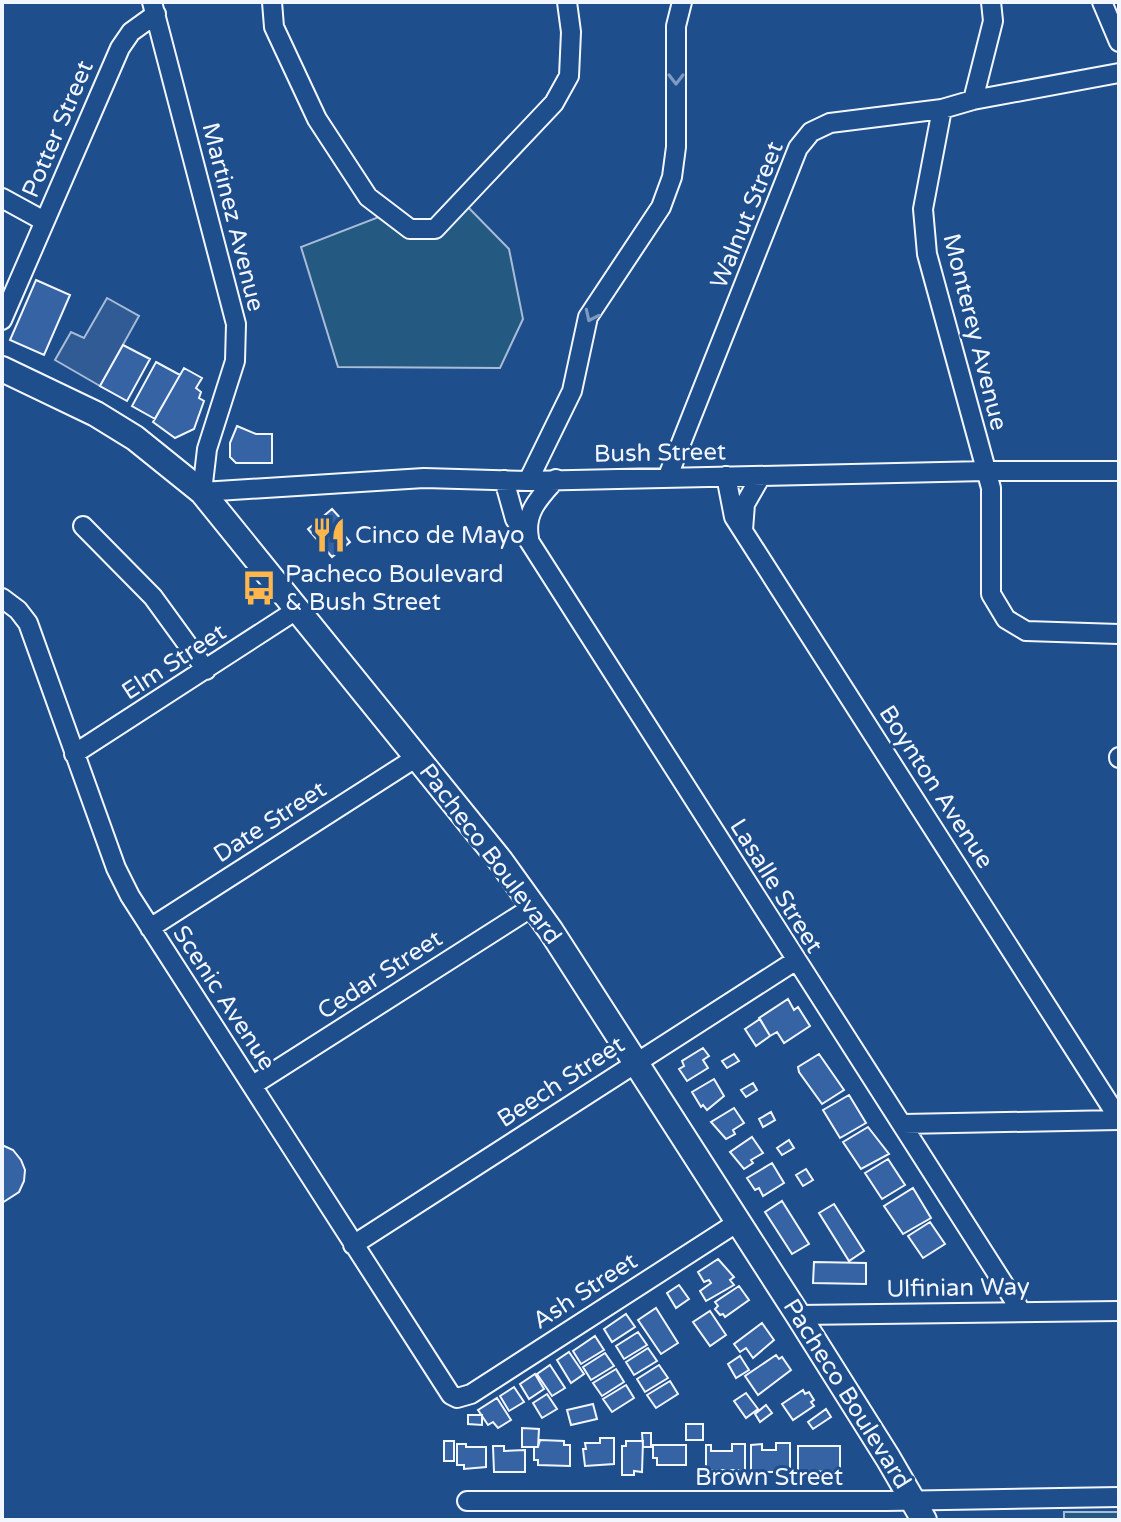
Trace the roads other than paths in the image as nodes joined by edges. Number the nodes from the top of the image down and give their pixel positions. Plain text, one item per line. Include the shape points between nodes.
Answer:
1 (272, 2) edge
2 (567, 2) edge
3 (682, 2) edge
4 (991, 2) edge
5 (1102, 2) edge
6 (154, 8) edge
7 (1119, 42) edge
8 (1119, 73) edge
9 (973, 100) junction
10 (942, 109) junction
11 (2, 198) edge
12 (44, 221) junction
13 (2, 320) edge
14 (2, 369) edge
15 (986, 471) junction
16 (1119, 471) edge
17 (668, 476) junction
18 (726, 476) junction
19 (761, 476) junction
20 (556, 479) junction
21 (504, 480) junction
22 (528, 481) junction
23 (202, 492) junction
24 (83, 526) dead end
25 (743, 530) junction
26 (531, 544) junction
27 (2, 598) edge
28 (298, 609) junction
29 (1119, 634) edge
30 (206, 670) junction
31 (74, 754) junction
32 (417, 757) junction
33 (534, 906) junction
34 (150, 928) junction
35 (795, 961) junction
36 (635, 1062) junction
37 (253, 1085) junction
38 (1119, 1119) edge
39 (903, 1124) junction
40 (738, 1222) junction
41 (353, 1245) junction
42 (1021, 1311) junction
43 (1119, 1311) edge
44 (798, 1315) junction
45 (457, 1398) joint
46 (1119, 1497) edge
47 (467, 1501) dead end
48 (919, 1510) edge

1 - 2 street via 274,27 317,119 368,197 410,229 435,229 554,103 569,76
3 -> 22 street via 676,26 672,177 661,207 588,317 572,391
4 - 9 street via 993,21
5 - 7 street
6 - 12 street, Potter Street via 120,48
6 - 23 street, Martinez Avenue via 236,324 235,361 207,449
8 - 9 street, Walnut Street
9 - 10 street, Walnut Street
10 - 15 street, Monterey Avenue via 923,209 927,254
10 - 17 street, Walnut Street via 830,123 811,132 798,148
11 - 12 street
12 - 13 street, Potter Street
14 - 23 main road, Pacheco Boulevard via 96,414
15 - 16 street, Bush Street
15 - 19 street, Bush Street
15 - 29 street, Monterey Avenue via 991,488 991,594 1006,619 1026,631
17 - 18 street, Bush Street
17 - 20 street, Bush Street
18 - 19 street, Bush Street
18 - 25 street, Boynton Avenue via 734,517
19 - 25 street via 745,504
20 - 22 street, Bush Street
20 - 26 street via 528,519
21 - 22 street, Bush Street
21 - 23 street, Bush Street via 424,478
21 - 26 street, Lasalle Street via 515,519
23 - 28 main road, Pacheco Boulevard
24 - 30 street via 153,597
25 - 38 street, Boynton Avenue
26 - 35 street, Lasalle Street
27 - 31 street, Scenic Avenue via 28,623
28 - 30 street, Elm Street
28 - 32 main road, Pacheco Boulevard
30 - 31 street, Elm Street
31 - 34 street, Scenic Avenue via 116,868
32 - 33 main road, Pacheco Boulevard
32 - 34 street, Date Street
33 - 36 main road, Pacheco Boulevard
33 - 37 street, Cedar Street
34 - 37 street, Scenic Avenue
35 - 36 street, Beech Street
35 - 39 street, Lasalle Street
36 - 40 main road, Pacheco Boulevard
36 - 41 street, Beech Street
37 - 41 street, Scenic Avenue
38 - 39 street
39 - 42 street, Lasalle Street
40 - 44 main road, Pacheco Boulevard
40 - 45 street, Ash Street via 471,1394
41 - 45 street, Scenic Avenue via 446,1390
42 - 43 street, Ulfinian Way
42 - 44 street, Ulfinian Way
44 - 48 main road, Pacheco Boulevard
46 - 48 street, Brown Street
47 - 48 street, Brown Street

